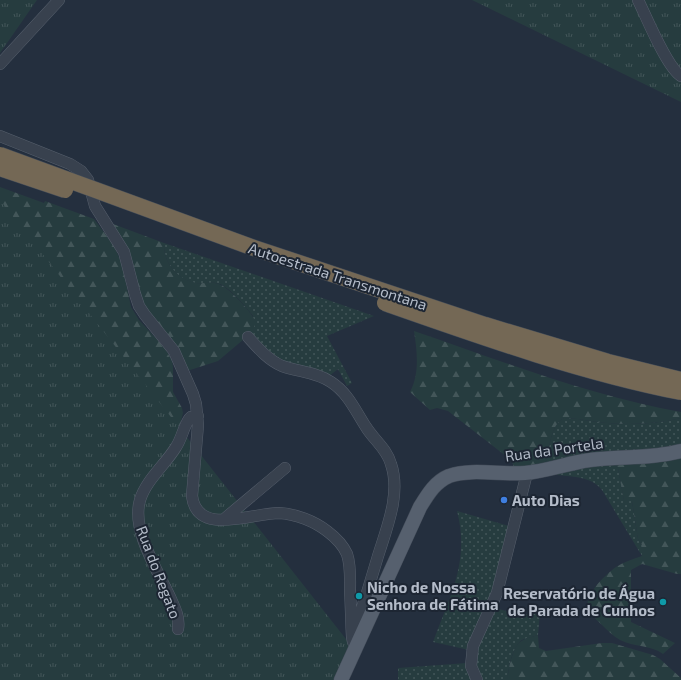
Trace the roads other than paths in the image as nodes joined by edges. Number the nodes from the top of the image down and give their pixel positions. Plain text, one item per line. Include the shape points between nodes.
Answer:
1 (59, 0) edge
2 (638, 0) edge
3 (0, 64) edge
4 (681, 76) edge
5 (0, 136) edge
6 (0, 155) edge
7 (0, 168) edge
8 (248, 337) dead end
9 (681, 380) edge
10 (681, 392) edge
11 (198, 416) junction
12 (681, 451) edge
13 (285, 468) dead end
14 (527, 473) junction
15 (223, 520) junction
16 (178, 629) dead end
17 (354, 641) junction
18 (341, 680) edge
19 (477, 680) edge

1 - 3 street
2 - 4 street via 672,67
5 - 11 street via 64,162 84,175 90,185 95,206 124,252 139,306 177,355
6 - 9 highway, Autoestrada Transmontana, bridge via 254,248 470,320 608,362
7 - 10 highway, Autoestrada Transmontana, bridge via 528,352
8 - 17 street via 261,351 282,366 315,374 337,386 351,402 391,463 394,501
11 - 15 street via 193,503 201,515
11 - 16 street, Rua do Regato via 189,419 177,446 142,494 138,508 144,541 178,617
12 - 14 main road, Rua da Portela via 651,456 588,460
13 - 15 street
14 - 17 main road, Rua da Portela via 461,474 443,479 434,486 420,507
14 - 19 street via 495,598 473,646 471,666
15 - 17 street via 285,514 313,522 334,536 344,549 349,565
17 - 18 main road, Rua da Portela

